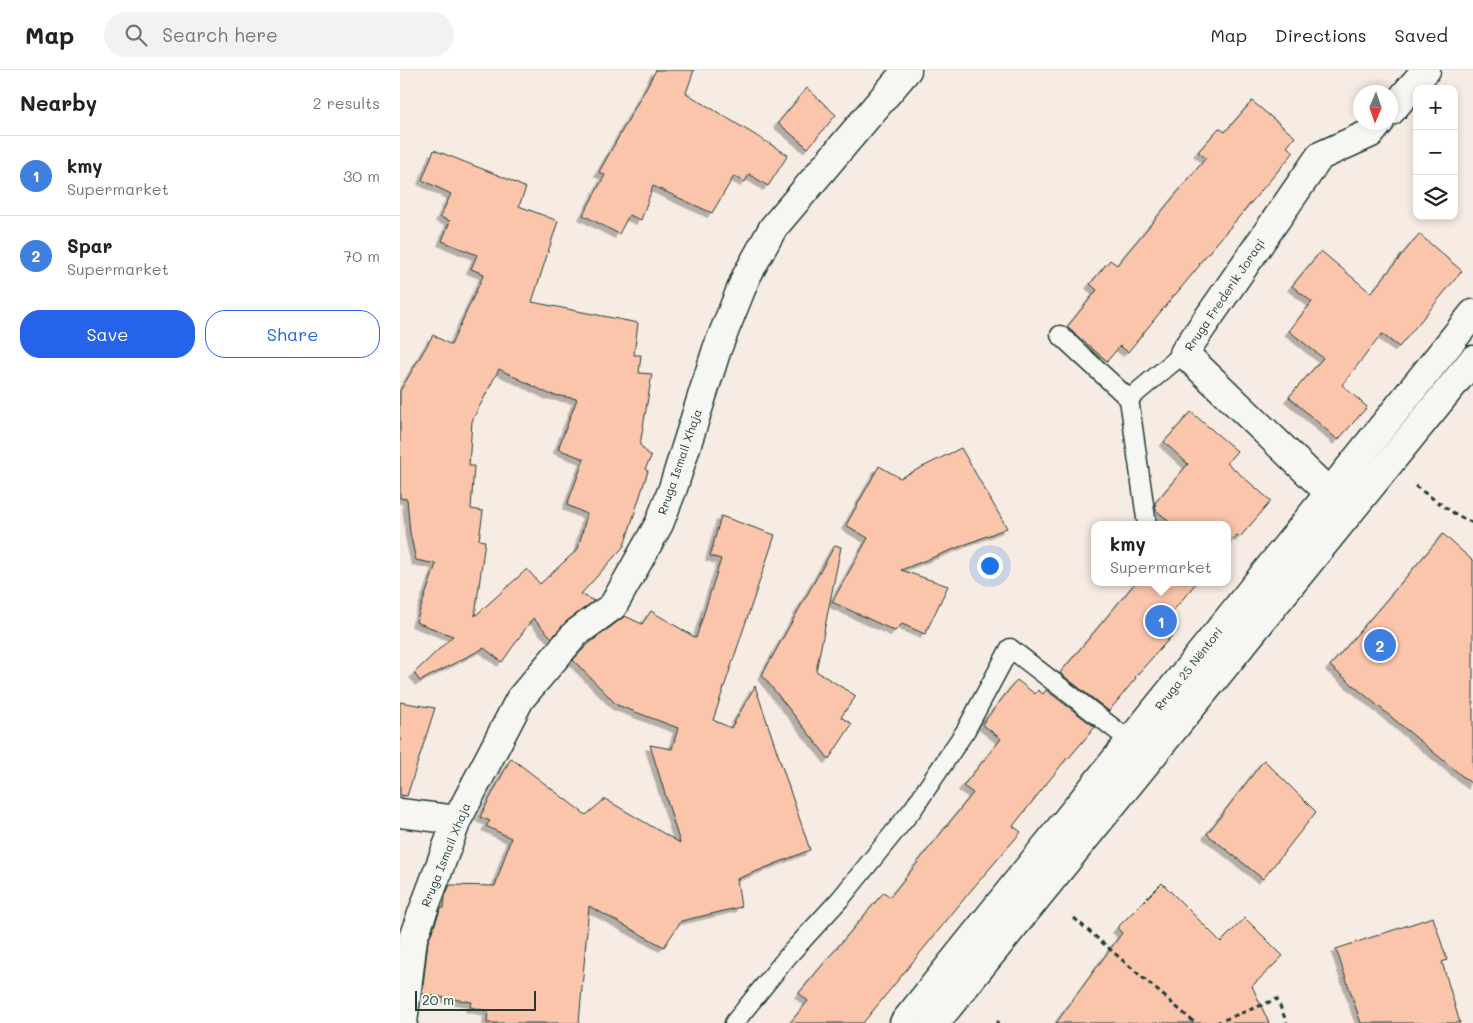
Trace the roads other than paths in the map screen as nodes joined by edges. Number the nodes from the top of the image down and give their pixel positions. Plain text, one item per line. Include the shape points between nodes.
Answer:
1 (907, 70) edge
2 (1426, 70) edge
3 (1398, 102) edge
4 (1373, 130) edge
5 (1473, 314) edge
6 (1060, 335) dead end
7 (1184, 353) junction
8 (1473, 360) edge
9 (1129, 398) junction
10 (1329, 492) junction
11 (1349, 512) junction
12 (1146, 521) edge
13 (1141, 750) junction
14 (400, 813) edge
15 (457, 820) junction
16 (403, 1023) edge
17 (734, 1023) edge
18 (904, 1023) edge
19 (935, 1023) edge

1 - 15 street, Rruga Ismail Xhaja via 773,228 746,277 717,349 658,524 613,606 576,632 520,699
2 - 3 street
4 - 7 street, Rruga Frederik Joraqi via 1320,156
5 - 10 street, Rruga 25 Nëntori
6 - 9 lane
7 - 9 lane
7 - 10 street, Rruga Frederik Joraqi
8 - 11 street, Rruga 25 Nëntori
9 - 12 lane
10 - 11 street, Rruga Frederik Joraqi
10 - 13 street, Rruga 25 Nëntori
11 - 13 street, Rruga 25 Nëntori
13 - 17 lane via 1010,648 966,730 914,809
13 - 18 street, Rruga 25 Nëntori
13 - 19 street, Rruga 25 Nëntori via 1094,825
14 - 15 street
15 - 16 street, Rruga Ismail Xhaja via 413,938

